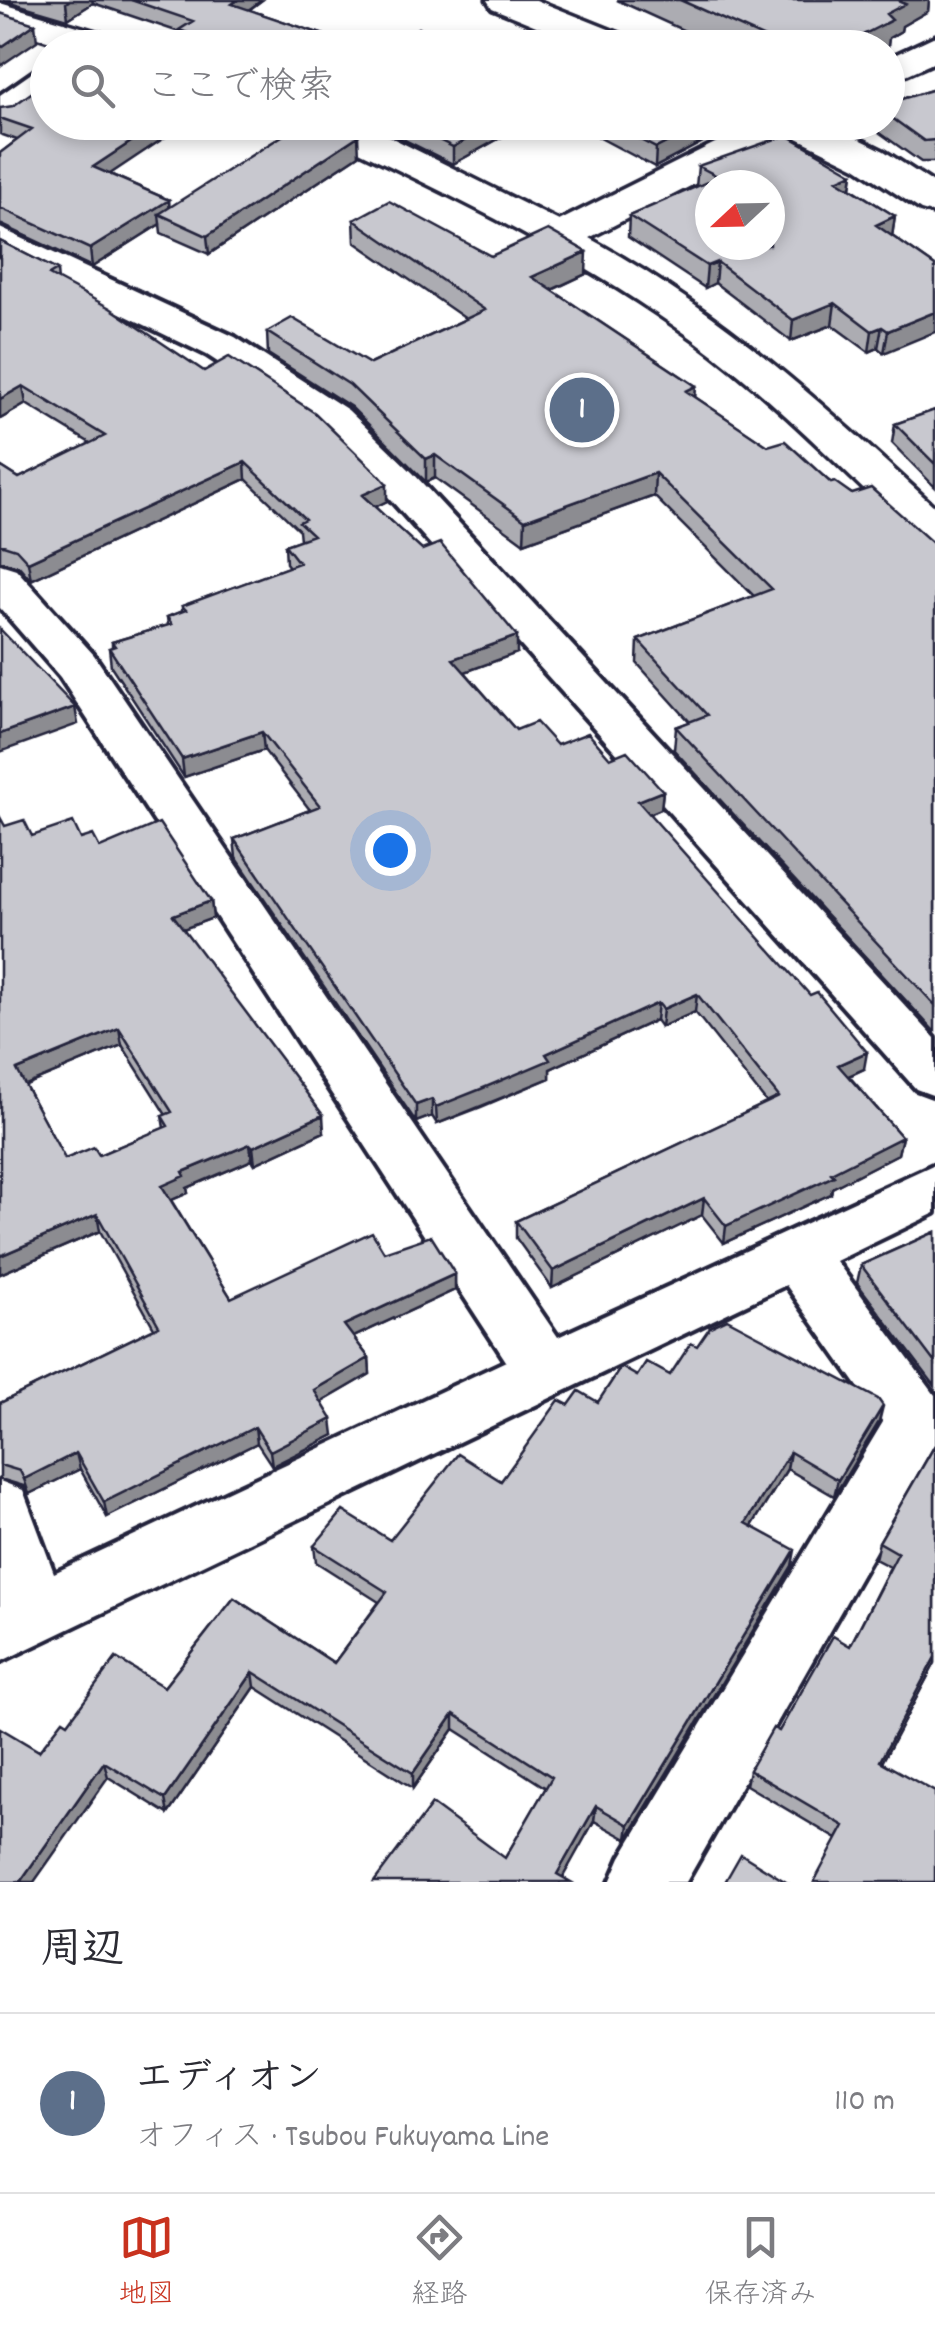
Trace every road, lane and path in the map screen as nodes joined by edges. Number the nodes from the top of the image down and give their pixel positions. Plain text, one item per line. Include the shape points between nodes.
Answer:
1 (505, 0) edge
2 (0, 14) edge
3 (50, 30) edge
4 (579, 30) edge
5 (935, 47) edge
6 (905, 63) edge
7 (30, 91) edge
8 (0, 112) edge
9 (366, 140) edge
10 (754, 140) edge
11 (829, 140) edge
12 (935, 202) edge
13 (556, 238) junction
14 (0, 240) edge
15 (935, 532) edge
16 (0, 580) edge
17 (935, 1074) edge
18 (935, 1188) edge
19 (798, 1256) junction
20 (546, 1372) junction
21 (916, 1463) edge
22 (0, 1510) edge
23 (18, 1623) edge
24 (646, 1882) edge

1 - 4 street
2 - 3 street
5 - 6 street
7 - 8 street
9 - 13 street
10 - 13 street
11 - 12 street
13 - 15 street via 678,310 768,379
14 - 17 street via 221,346 333,419 398,482
16 - 20 street via 77,666
18 - 19 street
19 - 20 street
19 - 21 street via 917,1420
20 - 23 street
21 - 24 street
22 - 23 street

